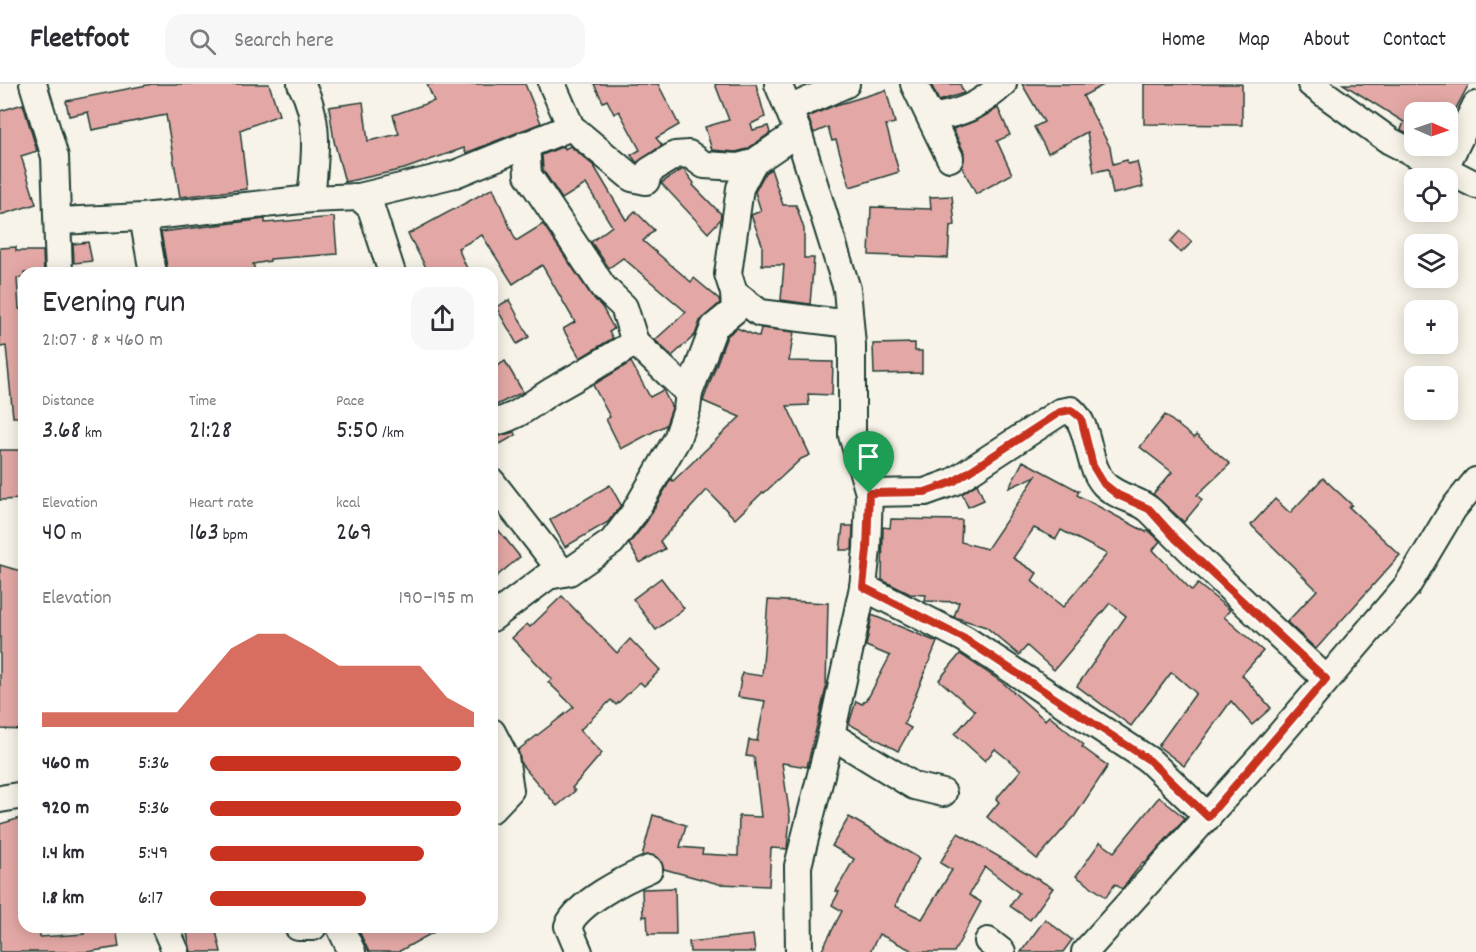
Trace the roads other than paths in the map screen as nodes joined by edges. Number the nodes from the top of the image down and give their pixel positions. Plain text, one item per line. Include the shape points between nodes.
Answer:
1 (33, 84) edge
2 (301, 84) edge
3 (552, 84) edge
4 (778, 84) edge
5 (846, 84) edge
6 (914, 84) edge
7 (1003, 84) edge
8 (1311, 84) edge
9 (1476, 105) edge
10 (931, 118) junction
11 (793, 121) junction
12 (571, 127) junction
13 (526, 144) junction
14 (950, 158) dead end
15 (753, 163) junction
16 (1442, 168) edge
17 (1444, 168) edge
18 (1458, 176) edge
19 (1476, 185) edge
20 (359, 197) junction
21 (311, 199) junction
22 (142, 217) junction
23 (59, 221) junction
24 (59, 267) edge
25 (152, 267) edge
26 (390, 267) edge
27 (734, 293) junction
28 (850, 324) junction
29 (634, 342) junction
30 (689, 393) junction
31 (498, 422) edge
32 (1476, 482) edge
33 (498, 490) edge
34 (869, 493) junction
35 (563, 573) junction
36 (863, 587) junction
37 (498, 614) edge
38 (1326, 679) junction
39 (831, 735) junction
40 (498, 744) edge
41 (943, 794) dead end
42 (18, 796) edge
43 (0, 799) edge
44 (498, 803) edge
45 (1208, 817) junction
46 (648, 868) dead end
47 (169, 933) edge
48 (343, 933) edge
49 (176, 952) edge
50 (352, 952) edge
51 (579, 952) edge
52 (799, 952) edge
53 (1086, 952) edge

1 - 23 street via 55,157
2 - 21 street via 310,100 316,148
3 - 12 street
4 - 11 street
5 - 11 street
6 - 10 street
7 - 10 street via 961,113
8 - 16 street via 1390,141
9 - 17 street
10 - 14 street
11 - 15 street
11 - 28 street via 847,290
12 - 13 street
12 - 15 street via 632,178 646,181 649,171 675,155 688,154 704,165 738,167
13 - 20 street via 455,174
13 - 29 street via 528,175 603,287 624,306
15 - 27 street via 740,188 728,274
18 - 19 street
20 - 21 street
20 - 26 street via 371,208
21 - 22 street
22 - 23 street
22 - 25 street
23 - 24 street
27 - 28 street via 760,313
27 - 30 street via 735,310 714,327
28 - 34 street via 852,435
29 - 30 street
29 - 31 street via 514,418
30 - 35 street via 677,439 634,513 612,542 586,562
32 - 38 street via 1453,509 1407,586
33 - 35 street
34 - 36 street
34 - 38 street via 925,492 953,482 1060,412 1071,410 1081,418 1093,466 1104,484 1149,509
35 - 37 street via 548,576
36 - 39 street
36 - 45 street via 965,639 1149,760
38 - 45 street
39 - 41 street via 914,786
39 - 52 street via 798,866
40 - 44 street via 505,757 510,790
42 - 43 street
45 - 53 street
46 - 51 street via 621,881 572,917 568,926
47 - 49 street
48 - 50 street

